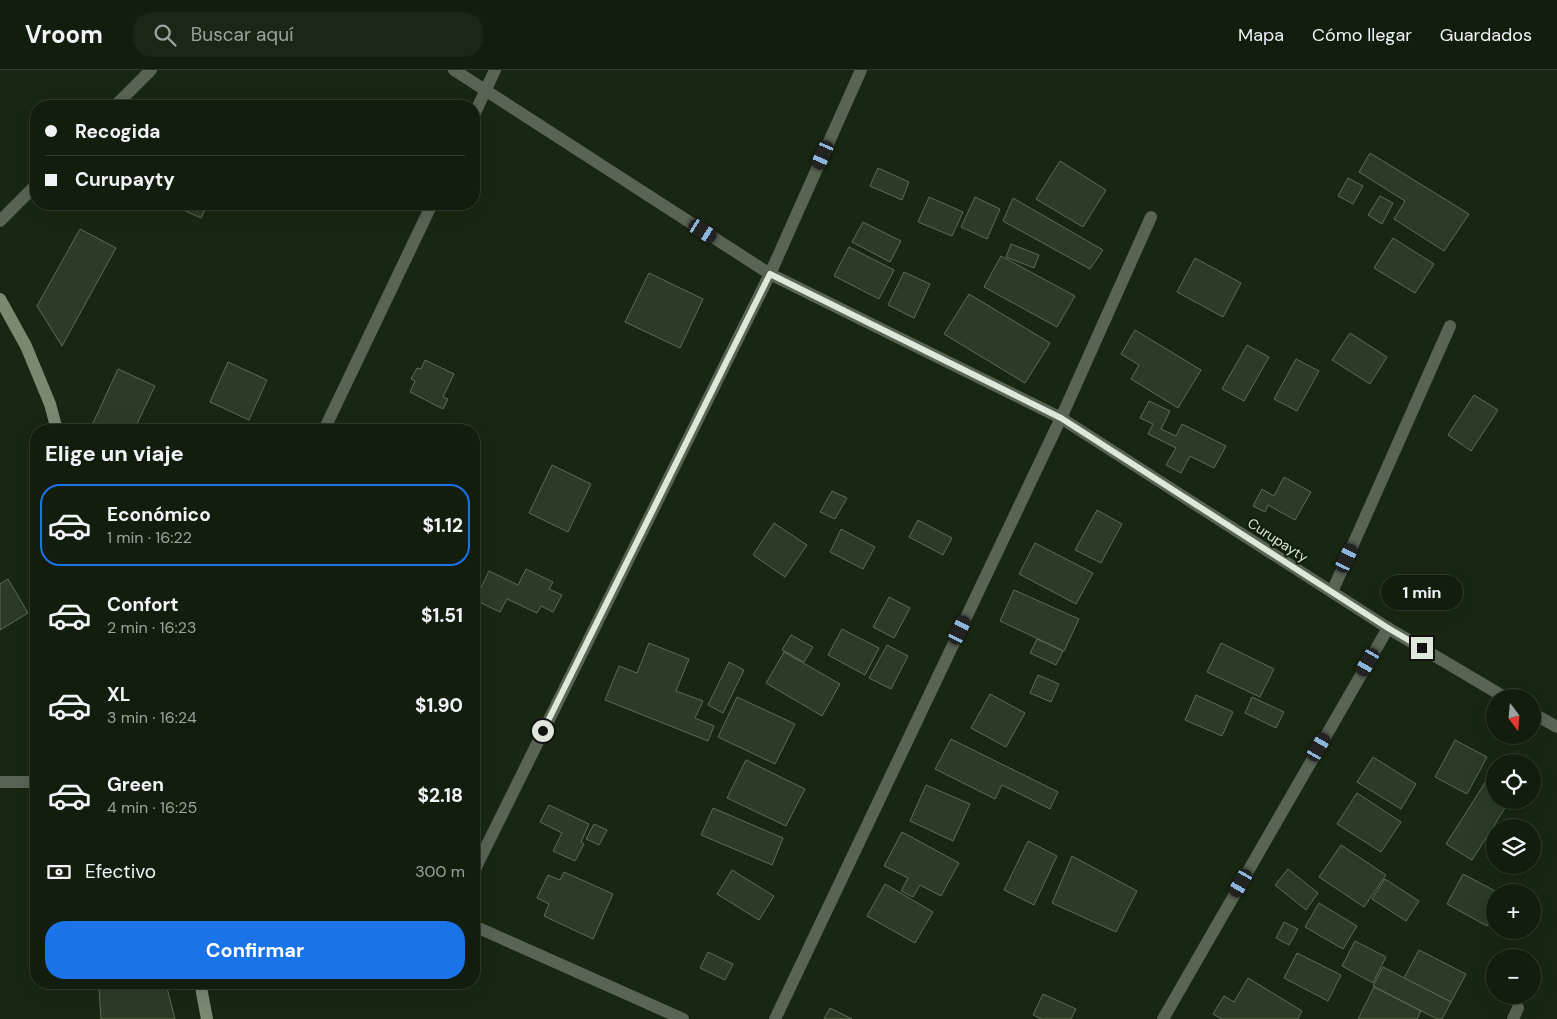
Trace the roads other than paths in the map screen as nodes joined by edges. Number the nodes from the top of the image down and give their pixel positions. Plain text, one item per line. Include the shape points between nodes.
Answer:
1 (151, 70) edge
2 (454, 70) edge
3 (495, 70) edge
4 (861, 70) edge
5 (486, 90) junction
6 (121, 100) edge
7 (480, 102) edge
8 (30, 191) edge
9 (429, 210) edge
10 (1152, 217) dead end
11 (0, 221) edge
12 (770, 274) junction
13 (0, 299) edge
14 (1450, 326) dead end
15 (1061, 418) junction
16 (55, 424) edge
17 (327, 424) edge
18 (1332, 592) junction
19 (1388, 628) junction
20 (1491, 689) edge
21 (1541, 718) edge
22 (1557, 727) edge
23 (0, 782) edge
24 (30, 782) edge
25 (480, 859) edge
26 (480, 929) edge
27 (202, 989) edge
28 (208, 1019) edge
29 (683, 1019) edge
30 (775, 1019) edge
31 (1163, 1019) edge

1 - 6 street
2 - 5 street, Curupayty
3 - 5 street
4 - 12 street
5 - 7 street
5 - 12 street, Curupayty
8 - 11 street
9 - 17 street
10 - 15 street
12 - 15 street, Curupayty
12 - 25 street
13 - 16 street via 26,346
14 - 18 street
15 - 18 street, Curupayty
15 - 30 street
18 - 19 street, Curupayty
19 - 20 street, Curupayty
19 - 31 street
21 - 22 street
23 - 24 street
26 - 29 street
27 - 28 street

